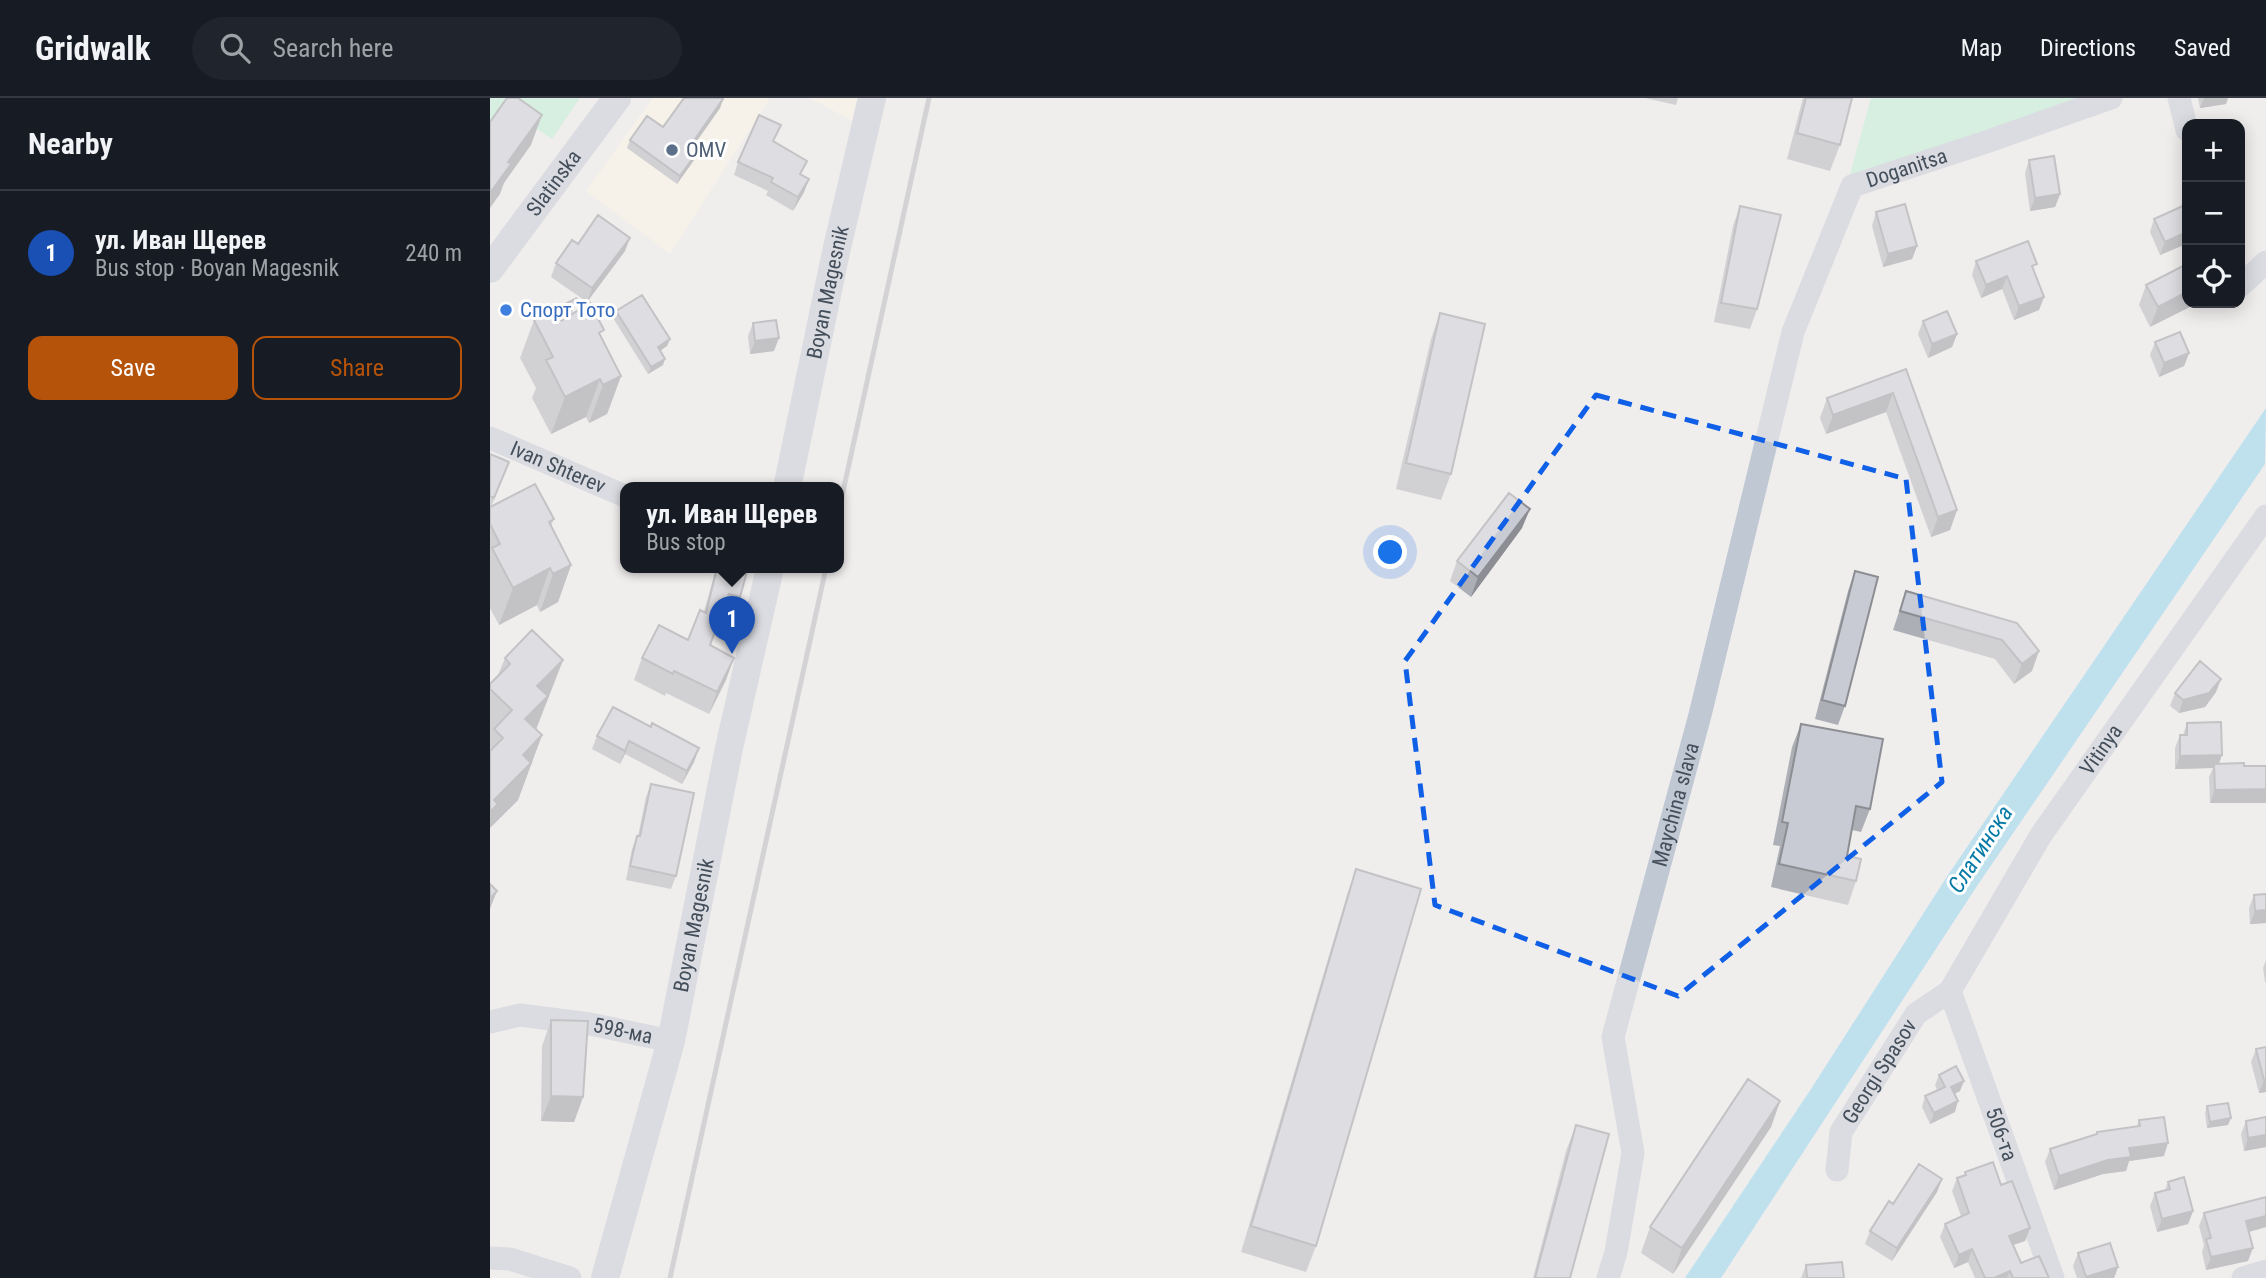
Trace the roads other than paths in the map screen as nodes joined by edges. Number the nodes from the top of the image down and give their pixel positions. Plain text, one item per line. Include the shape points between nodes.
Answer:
1 (617, 98) edge
2 (872, 98) edge
3 (2111, 98) edge
4 (2179, 98) edge
5 (2184, 119) edge
6 (2266, 262) edge
7 (490, 269) edge
8 (2245, 281) edge
9 (1793, 332) joint
10 (490, 438) edge
11 (788, 482) edge
12 (620, 494) edge
13 (2266, 516) edge
14 (768, 573) edge
15 (1950, 991) junction
16 (490, 1022) edge
17 (671, 1041) junction
18 (1837, 1170) dead end
19 (490, 1258) edge
20 (2266, 1271) edge
21 (570, 1278) edge
22 (605, 1278) edge
23 (1608, 1278) edge
24 (2053, 1278) edge
25 (2243, 1278) edge

1 - 7 street, Slatinska
2 - 11 street, Boyan Magesnik
3 - 9 street, Doganitsa via 1852,186
4 - 5 street
6 - 8 street
9 - 23 street, Maychina slava via 1700,715 1613,1037 1633,1153
10 - 12 street, Ivan Shterev
13 - 15 street, Vitinya via 2041,835
14 - 17 street, Boyan Magesnik
15 - 18 street, Georgi Spasov via 1916,1014 1841,1132
15 - 24 street, 506-та
16 - 17 street, 598-ма via 520,1015
17 - 22 street, Boyan Magesnik
19 - 21 street via 510,1259
20 - 25 street

